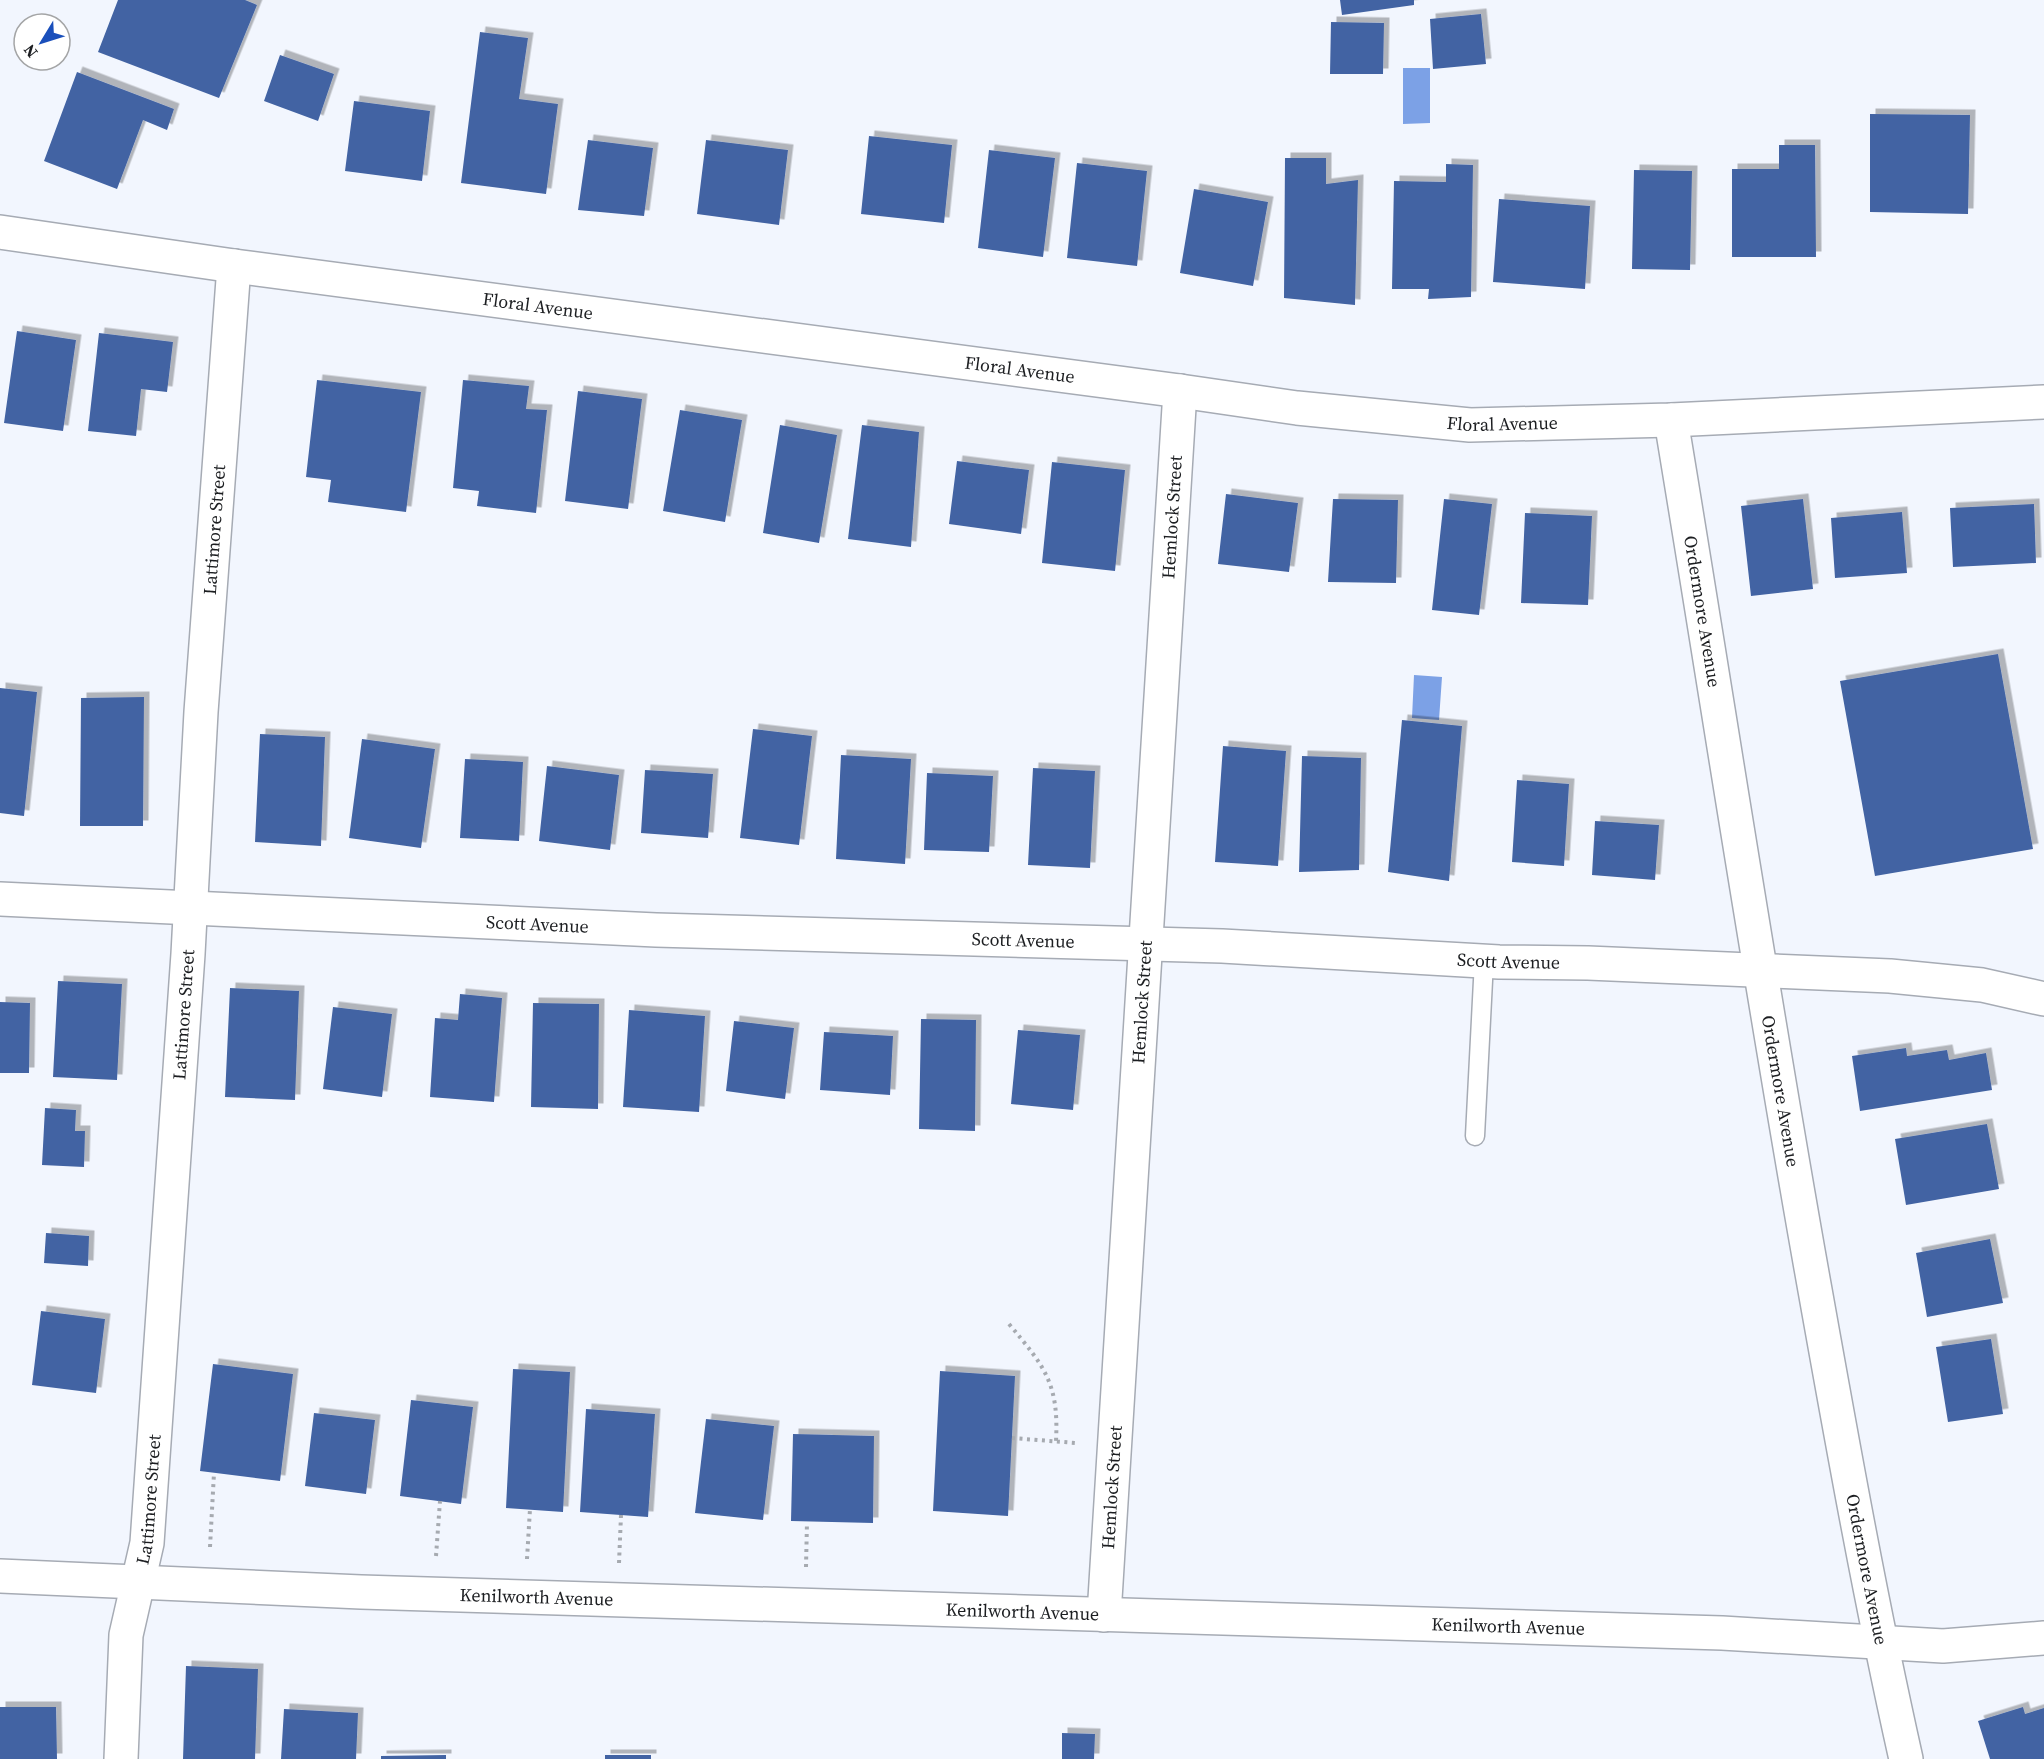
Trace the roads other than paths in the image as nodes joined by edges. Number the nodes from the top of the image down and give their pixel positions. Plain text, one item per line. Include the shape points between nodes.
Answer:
1 (0, 232) edge
2 (234, 266) junction
3 (1180, 391) junction
4 (2044, 402) edge
5 (1671, 420) junction
6 (0, 899) edge
7 (191, 907) junction
8 (1146, 945) junction
9 (1484, 961) junction
10 (1761, 970) junction
11 (2044, 999) edge
12 (1474, 1136) dead end
13 (0, 1576) edge
14 (137, 1581) junction
15 (1104, 1615) junction
16 (2044, 1638) edge
17 (1880, 1642) junction
18 (121, 1759) edge
19 (1906, 1759) edge

1 - 2 street, Floral Avenue
2 - 3 street, Floral Avenue
2 - 7 street, Lattimore Street via 201,712
3 - 5 street, Floral Avenue via 1297,408 1470,425
3 - 8 street, Hemlock Street
4 - 5 street, Floral Avenue
5 - 10 street, Ordermore Avenue
6 - 7 street, Scott Avenue
7 - 8 street, Scott Avenue via 656,930
7 - 14 street, Lattimore Street via 147,1543
8 - 9 street, Scott Avenue
8 - 15 street, Hemlock Street
9 - 10 street, Scott Avenue
9 - 12 lane
10 - 11 street, Scott Avenue via 1983,985
10 - 17 street, Ordermore Avenue
13 - 14 street, Kenilworth Avenue
14 - 15 street, Kenilworth Avenue via 361,1592
14 - 18 street, Lattimore Street via 126,1635
15 - 17 street, Kenilworth Avenue via 1722,1633
16 - 17 street, Kenilworth Avenue via 1943,1646
17 - 19 street, Ordermore Avenue

